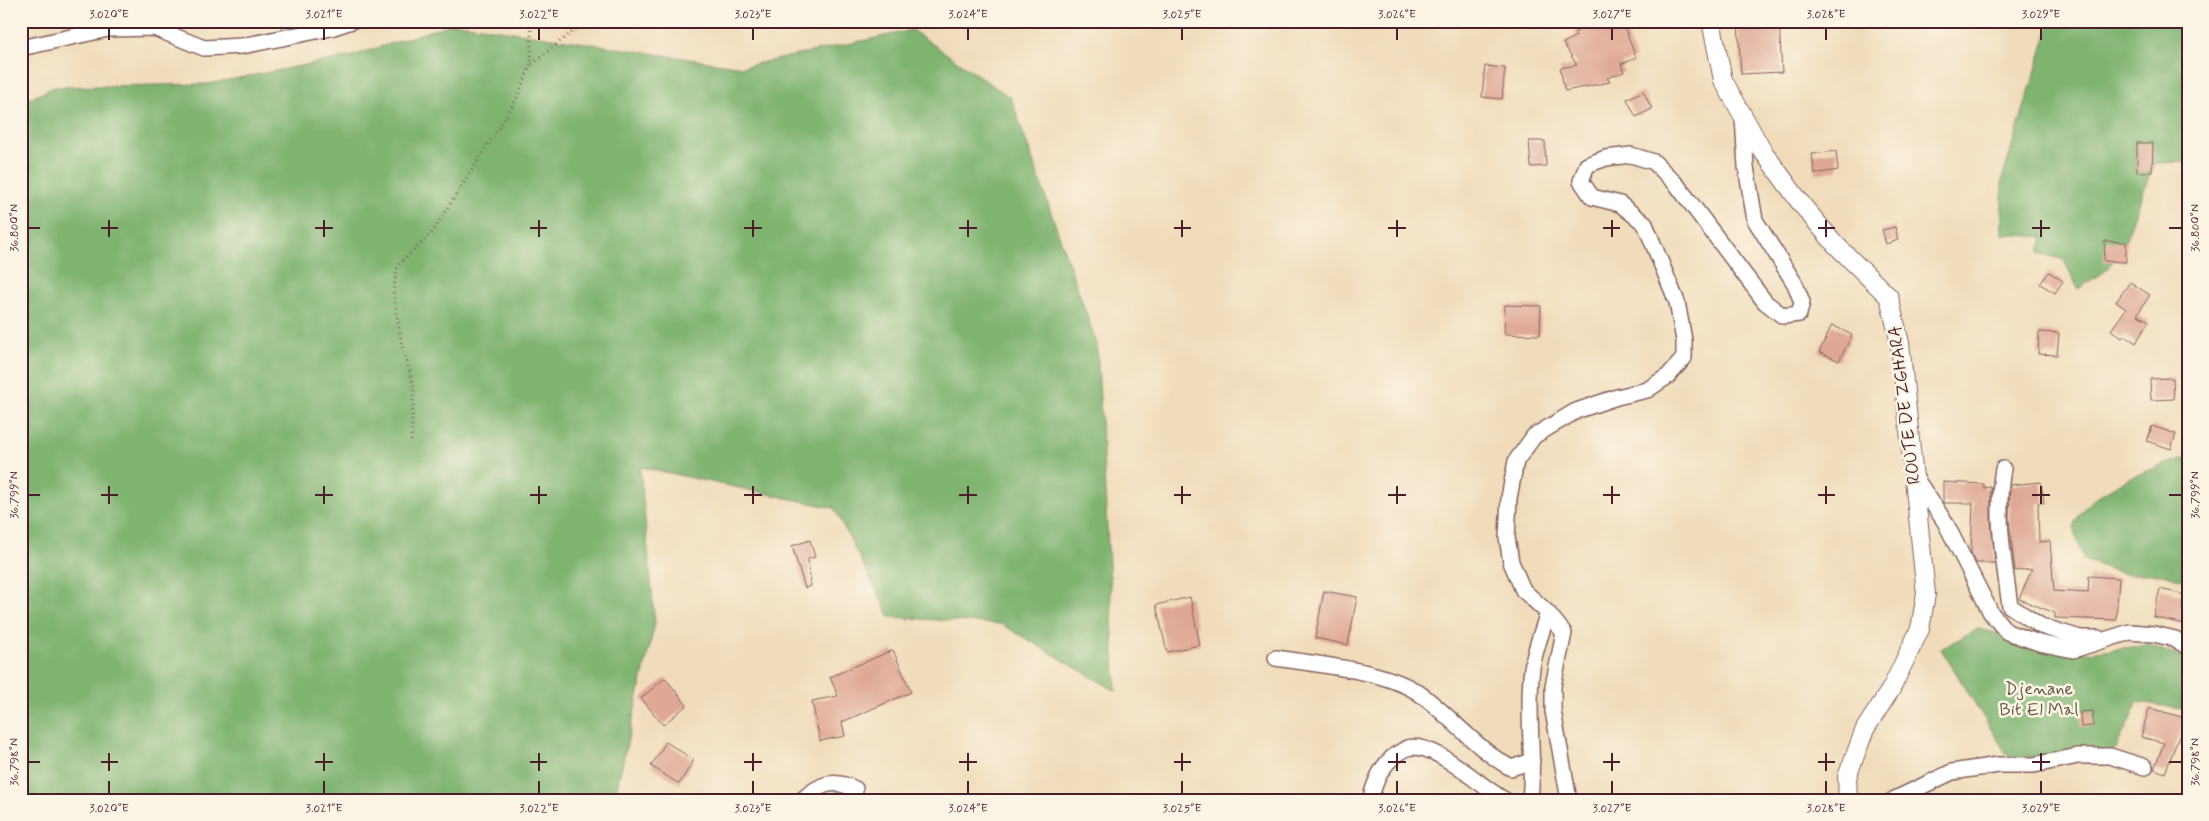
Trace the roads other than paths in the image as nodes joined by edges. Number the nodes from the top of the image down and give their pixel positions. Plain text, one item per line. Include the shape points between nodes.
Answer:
1 (352, 21) edge
2 (1711, 21) edge
3 (21, 48) edge
4 (1743, 117) junction
5 (2003, 469) dead end
6 (1914, 476) junction
7 (1548, 613) junction
8 (2105, 639) junction
9 (2188, 647) edge
10 (1276, 658) dead end
11 (1532, 762) junction
12 (2145, 767) dead end
13 (802, 800) edge
14 (854, 800) edge
15 (1370, 800) edge
16 (1505, 800) edge
17 (1530, 800) edge
18 (1569, 800) edge
19 (1848, 800) edge
20 (1893, 800) edge

1 - 3 street via 242,46 204,48 154,28 108,30
2 - 4 street, ROUTE DE ZGHARA via 1723,80
4 - 6 street, ROUTE DE ZGHARA via 1762,150 1802,205 1889,297 1900,342
4 - 7 street via 1746,167 1756,220 1795,284 1802,302 1799,314 1783,316 1765,302 1677,185 1654,162 1631,156 1606,158 1587,165 1580,181 1592,197 1620,204 1645,224 1677,302 1684,358 1668,376 1647,390 1576,411 1534,436 1516,461 1509,498 1507,537 1511,562 1523,590
5 - 8 street via 2002,547 2010,606 2041,626 2080,638
6 - 8 street via 1945,522 1991,613 2007,632 2074,650
6 - 19 street, ROUTE DE ZGHARA via 1926,594 1920,629 1891,689 1865,730 1847,777
7 - 11 street via 1532,668
7 - 18 street via 1564,633 1553,686 1553,711
8 - 9 street via 2130,632 2154,634 2175,639
10 - 11 street via 1392,679 1422,695 1495,759 1511,768
11 - 17 street
12 - 20 street via 2110,756 2078,756 2034,765 1998,765 1952,772
13 - 14 street via 816,787 841,782 855,789
15 - 16 street via 1376,780 1389,759 1408,748 1428,750 1458,766

